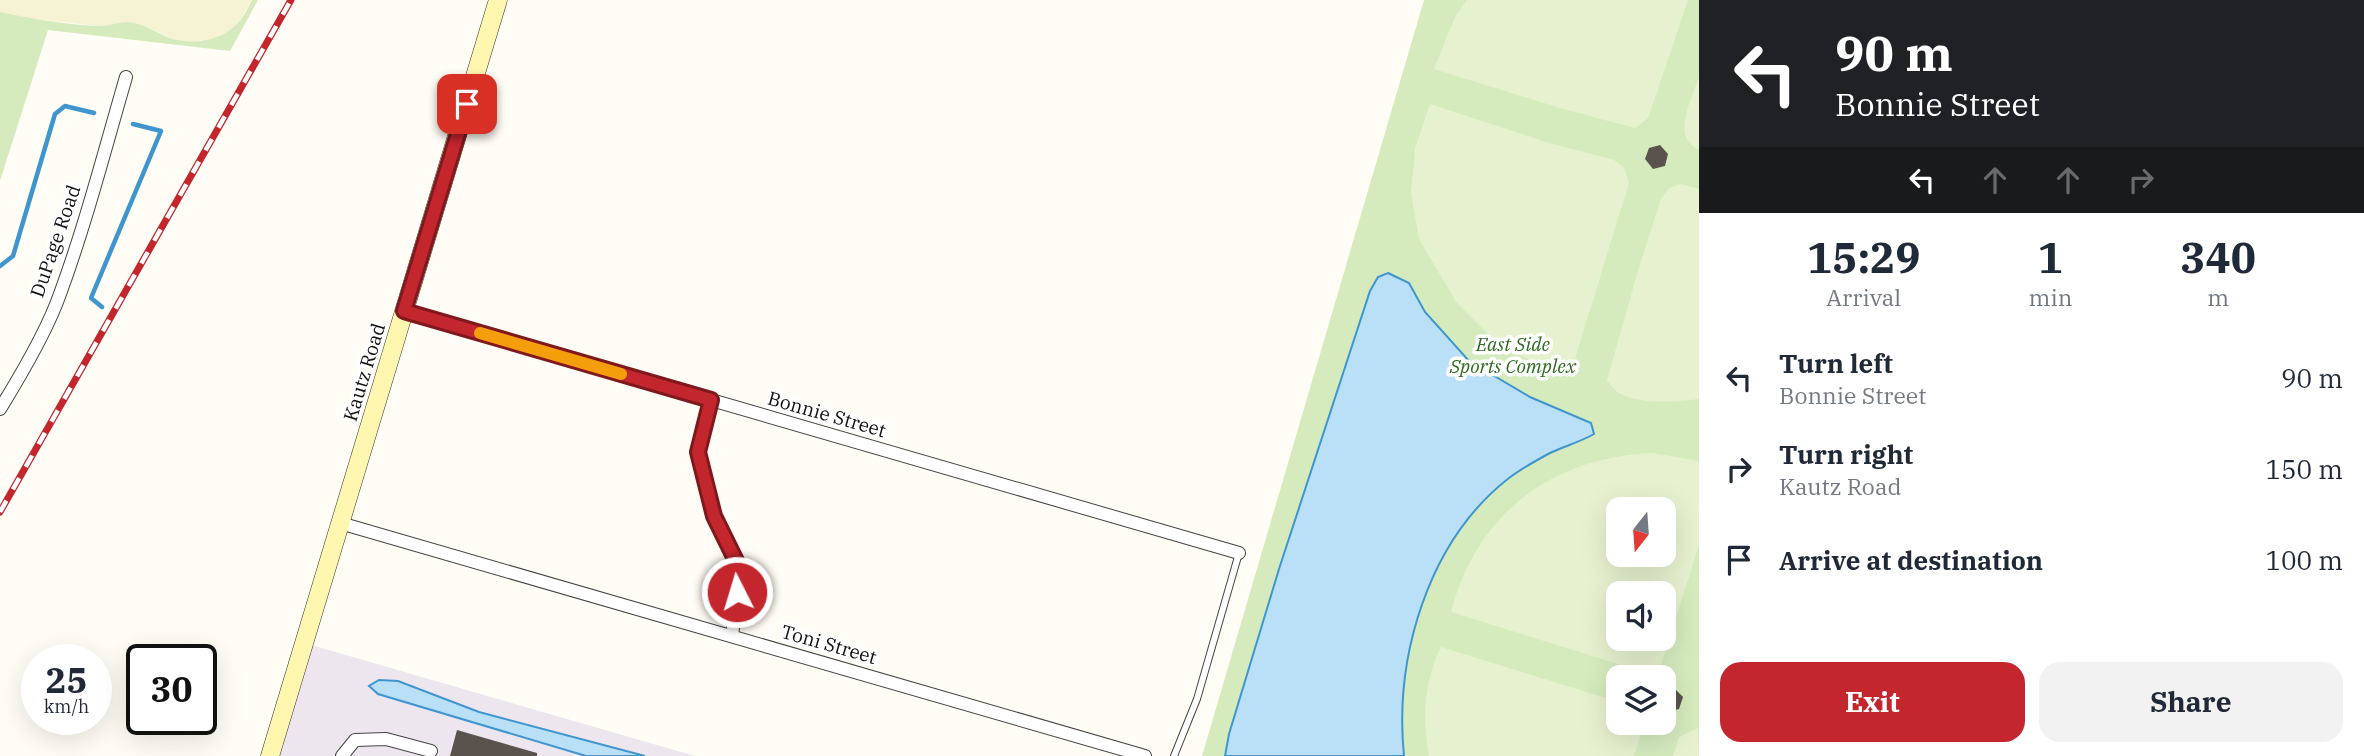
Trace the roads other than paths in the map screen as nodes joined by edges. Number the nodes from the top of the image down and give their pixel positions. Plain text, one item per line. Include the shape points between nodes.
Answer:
1 (498, 0) edge
2 (126, 77) dead end
3 (404, 311) junction
4 (711, 400) junction
5 (0, 409) edge
6 (340, 523) junction
7 (1239, 553) joint
8 (732, 636) junction
9 (431, 751) dead end
10 (270, 756) edge
11 (342, 756) edge
12 (1145, 756) edge
13 (1174, 756) edge

1 - 3 street, Kautz Road
2 - 5 street, DuPage Road via 60,296
3 - 4 street, Bonnie Street
3 - 6 street, Kautz Road
4 - 7 street, Bonnie Street
4 - 8 street via 698,452 714,516 740,569
6 - 8 street, Toni Street
6 - 10 street, Kautz Road
7 - 13 lane via 1197,699
8 - 12 street, Toni Street
9 - 11 street via 386,739 355,740

